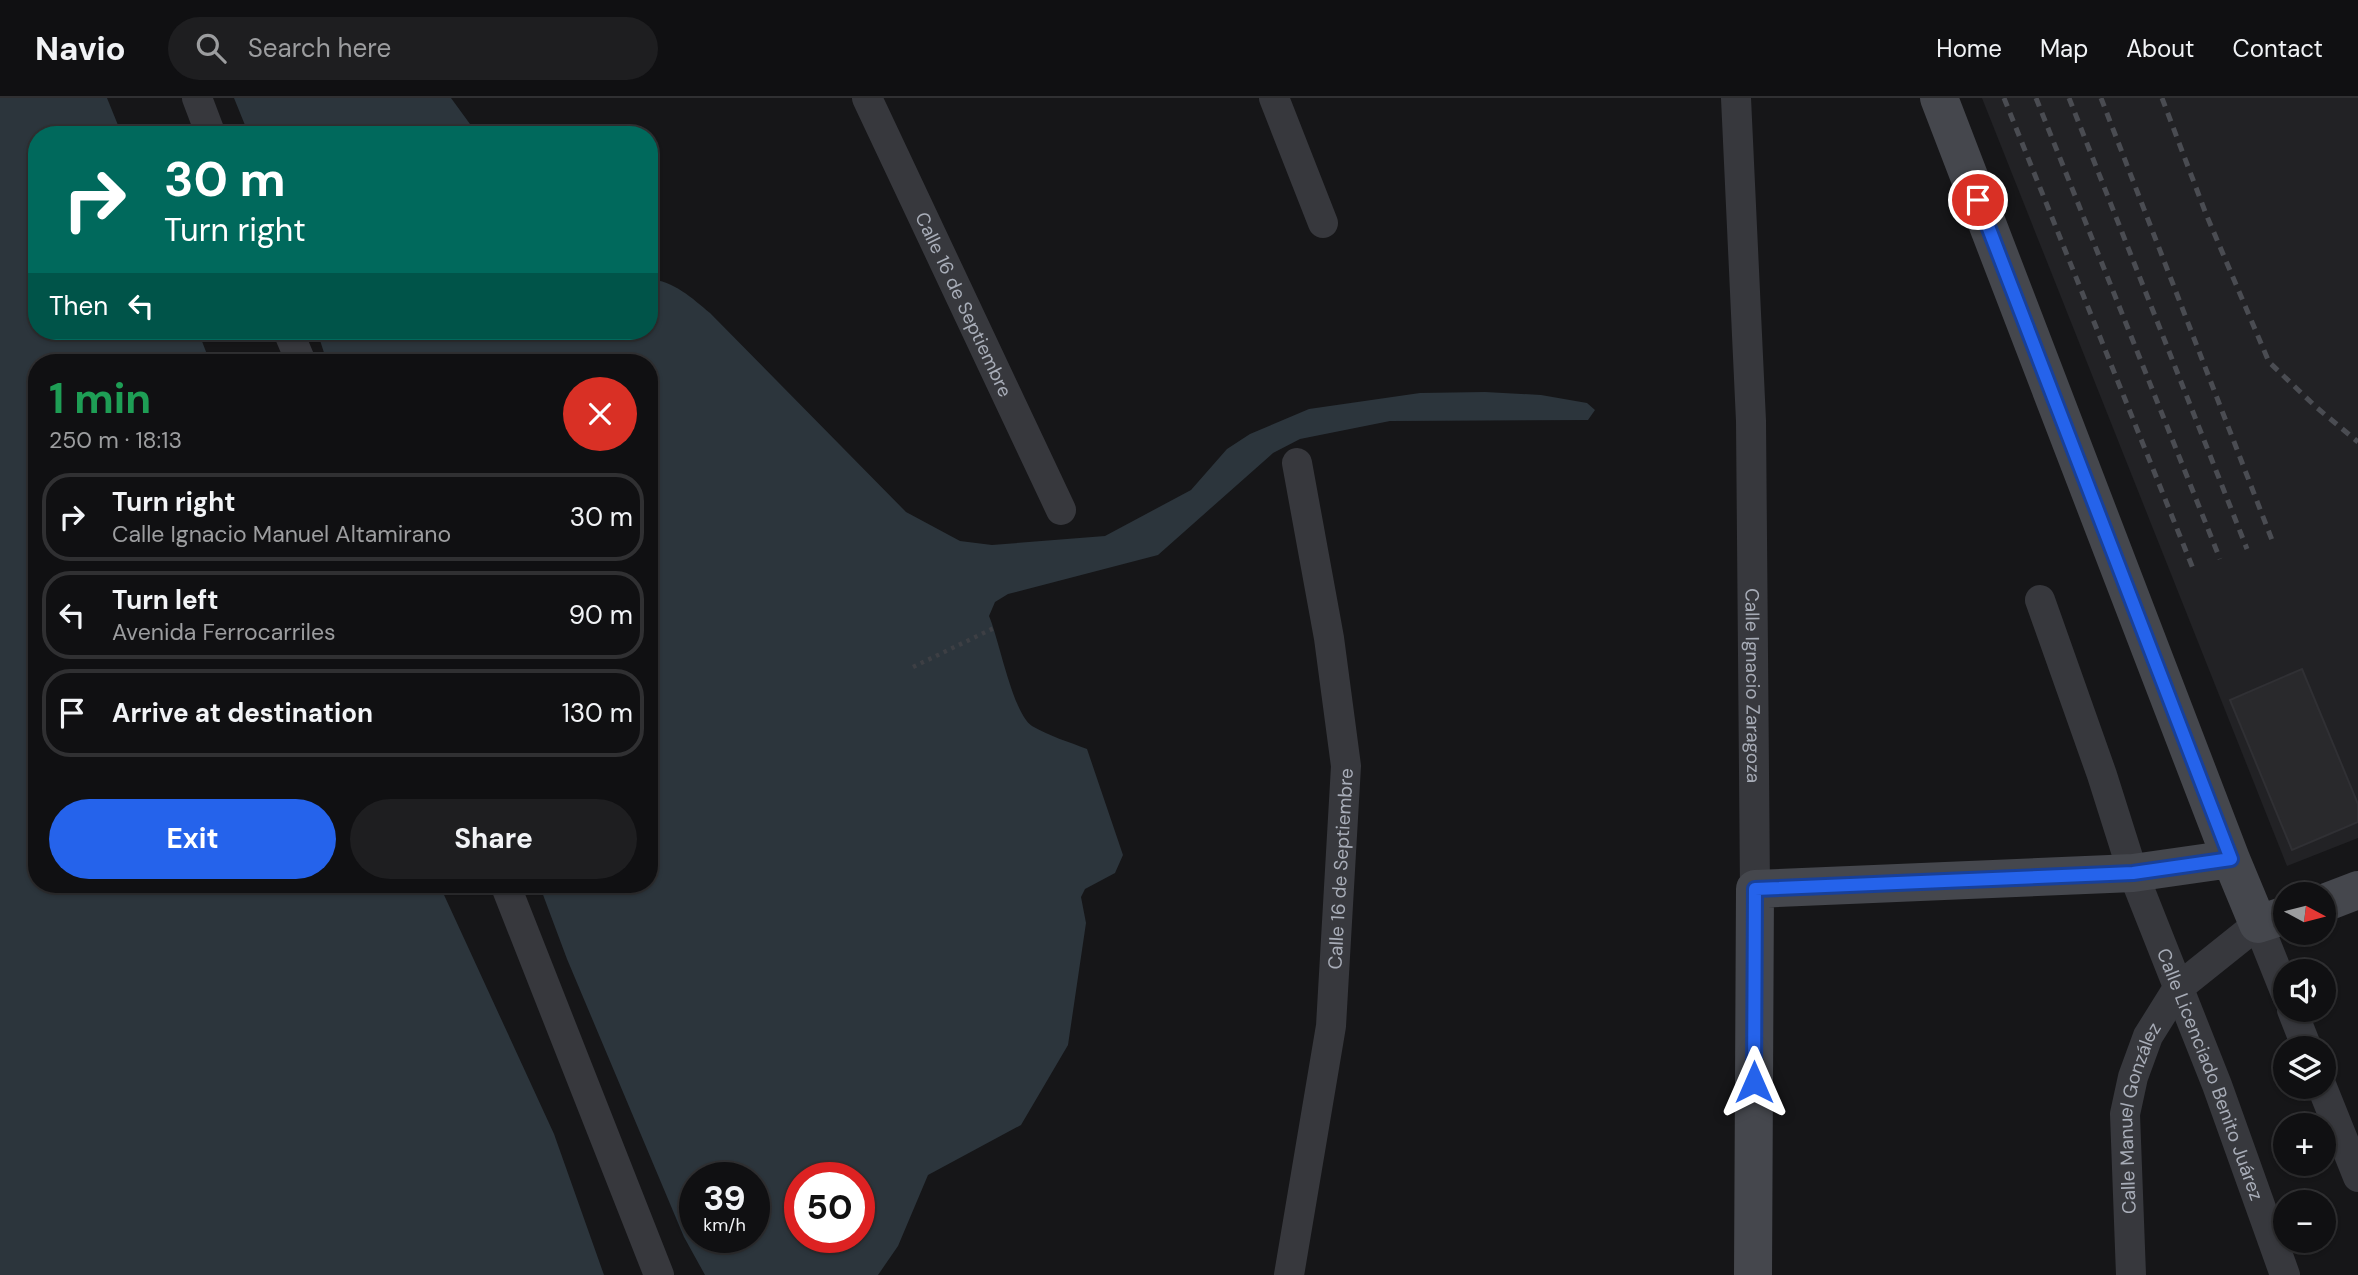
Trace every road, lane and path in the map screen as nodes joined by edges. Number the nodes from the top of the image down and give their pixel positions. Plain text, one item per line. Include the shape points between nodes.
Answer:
1 (197, 98) edge
2 (867, 98) edge
3 (1274, 98) edge
4 (1736, 98) edge
5 (1938, 98) edge
6 (208, 126) edge
7 (1323, 223) dead end
8 (1297, 463) dead end
9 (1061, 510) dead end
10 (2040, 600) dead end
11 (994, 628) dead end
12 (914, 667) dead end
13 (2231, 859) junction
14 (2133, 873) junction
15 (1755, 889) junction
16 (2358, 890) edge
17 (509, 893) edge
18 (2336, 898) edge
19 (2272, 920) edge
20 (2279, 959) edge
21 (2178, 988) junction
22 (2327, 1099) edge
23 (2358, 1177) edge
24 (659, 1275) edge
25 (1289, 1275) edge
26 (1753, 1275) edge
27 (2131, 1275) edge
28 (2285, 1275) edge

1 - 6 street
2 - 9 street, Calle 16 de Septiembre
3 - 7 street
4 - 15 street, Calle Ignacio Zaragoza via 1751,421
5 - 13 main road
8 - 25 street, Calle 16 de Septiembre via 1329,638 1346,766 1331,1026
10 - 14 street, Calle Licenciado Benito Juárez
11 - 12 path
13 - 14 main road
13 - 19 main road
14 - 15 main road
14 - 21 street, Calle Licenciado Benito Juárez
15 - 26 main road, Calle Ignacio Zaragoza
16 - 18 main road
17 - 24 street
19 - 20 street
19 - 21 street, Calle Manuel González
21 - 27 street, Calle Manuel González via 2148,1036 2125,1114
21 - 28 street, Calle Licenciado Benito Juárez
22 - 23 street

